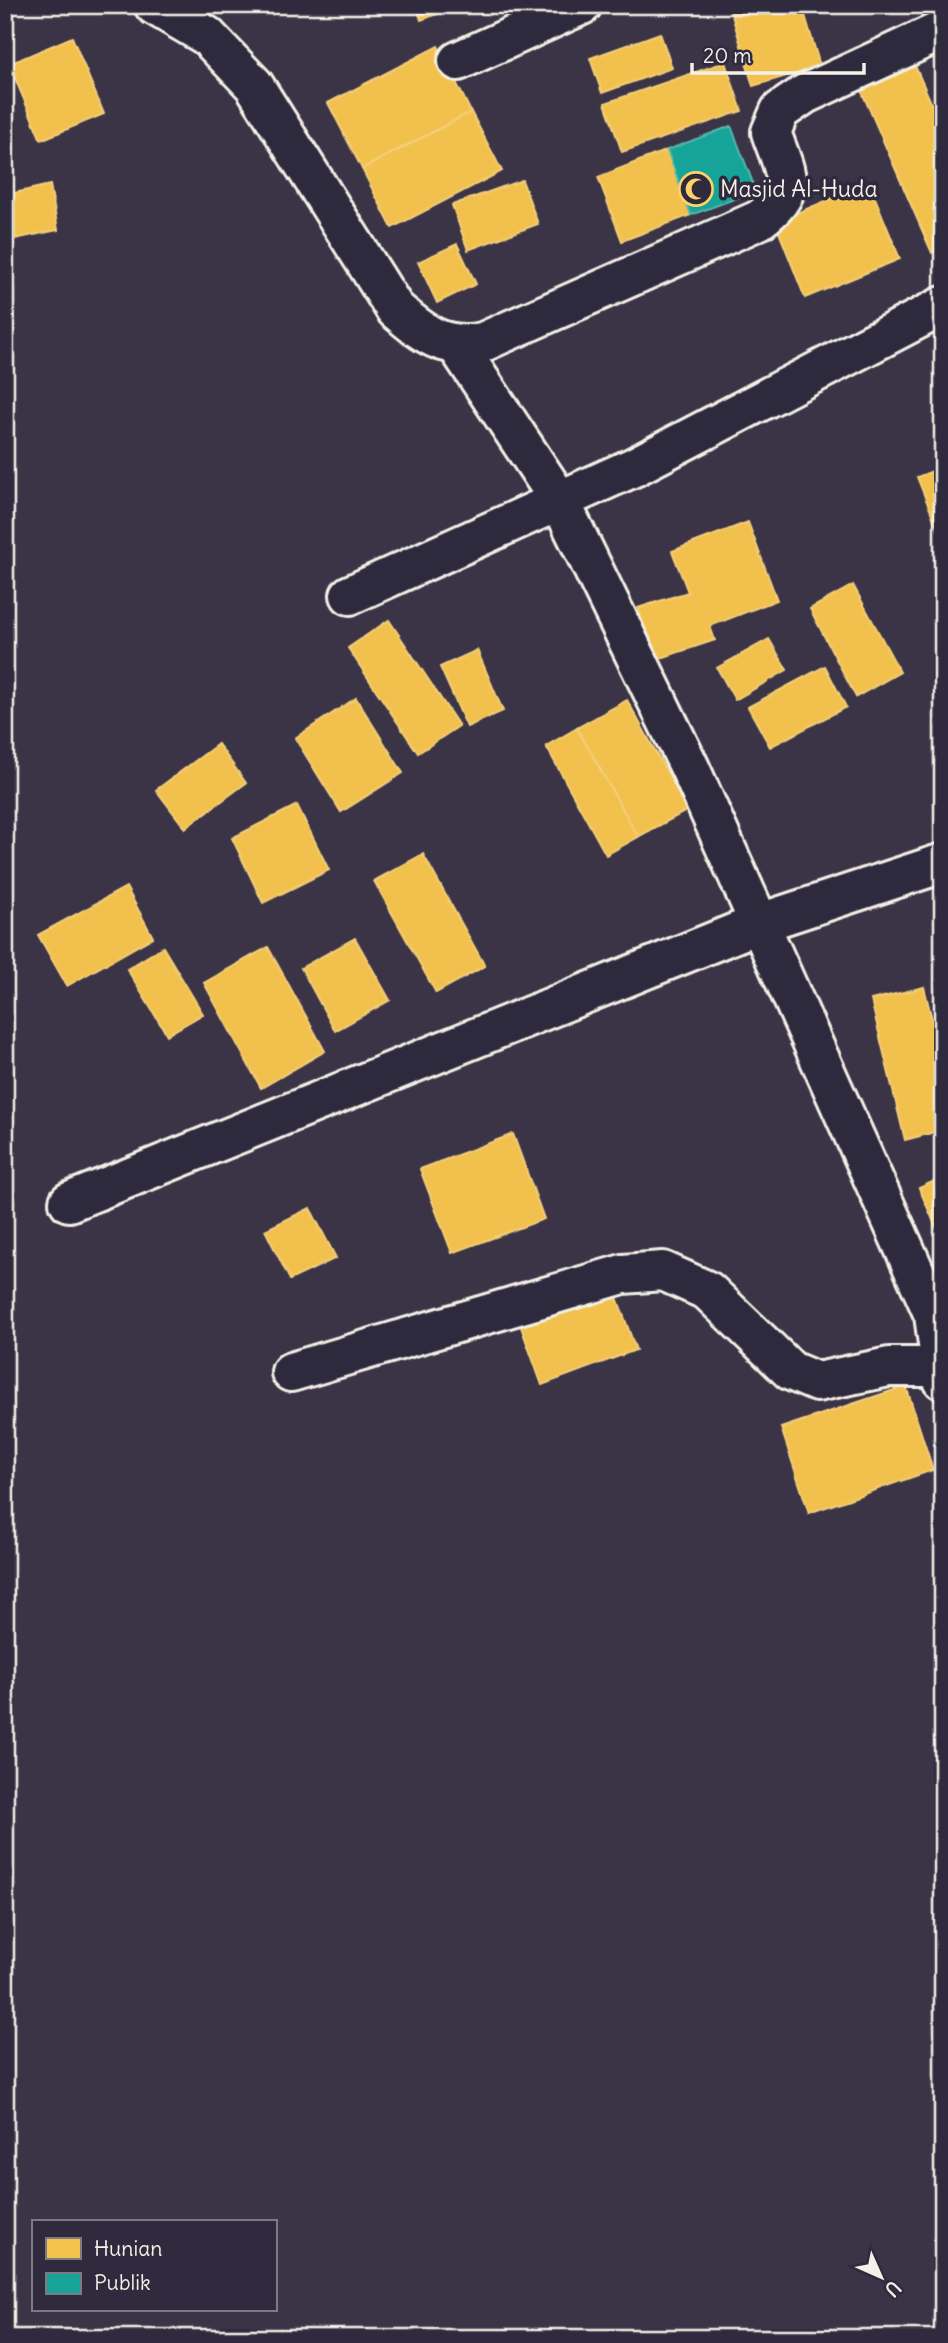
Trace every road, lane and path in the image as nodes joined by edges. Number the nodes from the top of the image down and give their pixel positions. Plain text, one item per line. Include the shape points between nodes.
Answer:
1 (154, 5) edge
2 (582, 5) edge
3 (943, 30) edge
4 (458, 61) dead end
5 (943, 306) edge
6 (458, 347) junction
7 (560, 501) junction
8 (350, 595) dead end
9 (943, 863) edge
10 (760, 923) junction
11 (69, 1202) dead end
12 (291, 1372) dead end
13 (942, 1373) edge

1 - 6 street via 207,36 254,85 395,309 423,333
2 - 4 street
3 - 6 street via 805,94 780,111 771,132 787,181 785,193 778,206 759,220 483,342
5 - 7 street
6 - 7 street
7 - 8 street
7 - 10 street
9 - 10 street
10 - 11 street
10 - 13 street via 934,1315
12 - 13 street via 623,1274 663,1271 708,1292 791,1371 817,1382 889,1367

